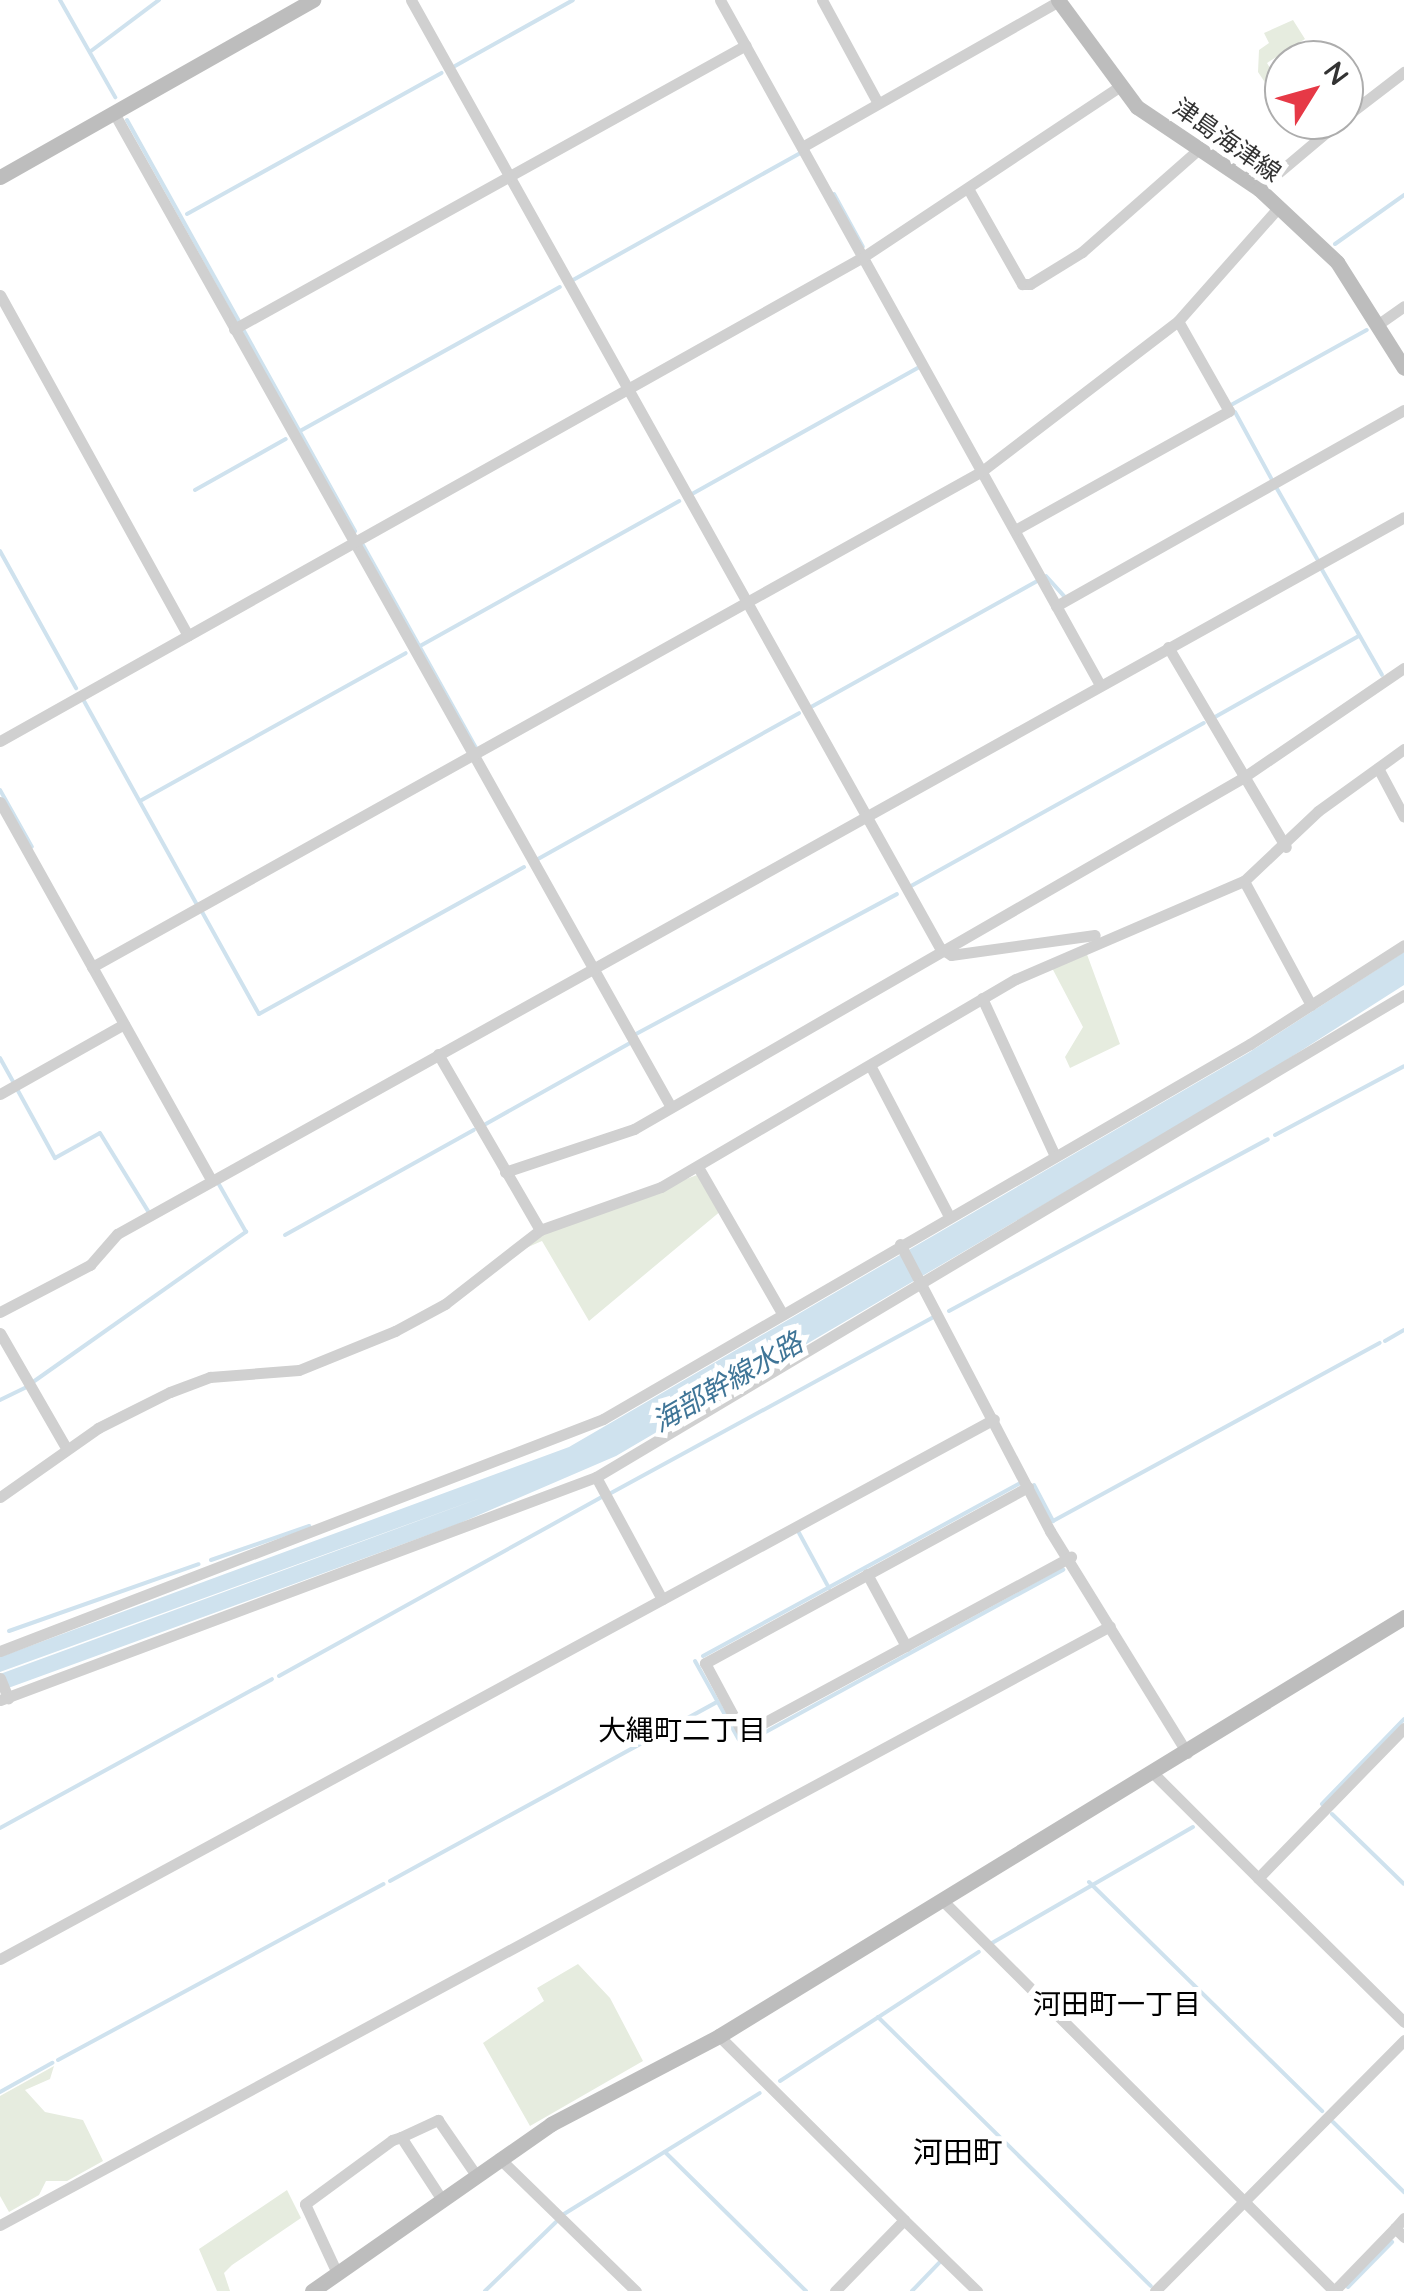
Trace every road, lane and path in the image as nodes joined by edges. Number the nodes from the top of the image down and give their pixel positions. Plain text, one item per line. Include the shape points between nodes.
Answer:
1 (313, 0) edge
2 (412, 0) edge
3 (822, 0) edge
4 (1058, 0) edge
5 (722, 1) edge
6 (746, 45) junction
7 (1402, 80) edge
8 (1119, 87) junction
9 (878, 103) junction
10 (1364, 105) edge
11 (114, 113) junction
12 (1318, 140) edge
13 (802, 146) junction
14 (1199, 149) junction
15 (506, 176) junction
16 (0, 178) edge
17 (1259, 189) junction
18 (970, 192) junction
19 (1279, 207) junction
20 (863, 257) junction
21 (0, 295) edge
22 (1404, 306) edge
23 (1178, 321) junction
24 (1380, 323) junction
25 (234, 329) junction
26 (1404, 368) edge
27 (626, 391) junction
28 (1404, 410) edge
29 (982, 471) junction
30 (1404, 516) edge
31 (1014, 530) junction
32 (353, 541) junction
33 (745, 604) junction
34 (1056, 606) junction
35 (188, 635) junction
36 (1168, 648) junction
37 (1404, 668) edge
38 (1100, 685) junction
39 (0, 740) edge
40 (1404, 749) edge
41 (473, 755) junction
42 (1378, 768) junction
43 (1241, 778) junction
44 (0, 802) edge
45 (864, 817) junction
46 (1404, 817) edge
47 (1286, 847) junction
48 (1244, 881) junction
49 (1109, 934) junction
50 (1404, 945) edge
51 (940, 948) junction
52 (92, 966) junction
53 (592, 968) junction
54 (1404, 996) edge
55 (982, 998) junction
56 (1311, 1005) junction
57 (124, 1024) junction
58 (438, 1054) junction
59 (871, 1067) junction
60 (0, 1094) edge
61 (671, 1107) junction
62 (1054, 1154) junction
63 (698, 1167) junction
64 (505, 1172) junction
65 (212, 1180) junction
66 (950, 1216) junction
67 (540, 1230) junction
68 (900, 1244) junction
69 (925, 1287) junction
70 (0, 1312) edge
71 (782, 1314) junction
72 (0, 1333) edge
73 (994, 1420) junction
74 (66, 1448) junction
75 (596, 1477) junction
76 (1028, 1487) junction
77 (0, 1498) edge
78 (1072, 1557) junction
79 (867, 1574) junction
80 (662, 1599) junction
81 (1404, 1617) edge
82 (1110, 1626) junction
83 (906, 1646) junction
84 (0, 1651) edge
85 (0, 1678) edge
86 (4, 1697) edge
87 (1404, 1728) edge
88 (1187, 1752) junction
89 (1154, 1774) junction
90 (1258, 1878) junction
91 (941, 1899) junction
92 (0, 1959) edge
93 (1404, 2022) edge
94 (719, 2036) junction
95 (1404, 2040) edge
96 (401, 2137) junction
97 (499, 2158) junction
98 (476, 2175) junction
99 (442, 2200) junction
100 (1243, 2202) junction
101 (904, 2220) junction
102 (0, 2225) edge
103 (1401, 2228) edge
104 (337, 2273) junction
105 (312, 2291) edge
106 (636, 2291) edge
107 (836, 2291) edge
108 (977, 2291) edge
109 (1155, 2291) edge
110 (1333, 2291) edge

1 - 11 street
2 - 15 street
3 - 9 street
4 - 8 street, 津島海津線
4 - 9 street
5 - 6 street
6 - 13 street
6 - 15 street
7 - 10 street
8 - 14 street, 津島海津線
8 - 18 street
9 - 13 street
11 - 16 street
11 - 25 street
12 - 17 street
13 - 20 street
14 - 17 street, 津島海津線
14 - 18 street via 1082,252 1030,284 1022,284
15 - 25 street
15 - 27 street
17 - 19 street, 津島海津線
18 - 20 street
19 - 23 street
19 - 24 street, 津島海津線 via 1337,262
20 - 27 street
20 - 29 street
21 - 35 street
22 - 24 street
23 - 29 street
23 - 31 street via 1229,411
24 - 26 street, 津島海津線
25 - 32 street
27 - 32 street
27 - 33 street
28 - 34 street
29 - 31 street
29 - 33 street
30 - 36 street
31 - 34 street
32 - 35 street
32 - 41 street
33 - 41 street
33 - 45 street
34 - 38 street
35 - 39 street
36 - 38 street
36 - 43 street
37 - 43 street
38 - 45 street
40 - 42 street
41 - 52 street
41 - 53 street
42 - 46 street
42 - 47 street via 1318,812
43 - 47 street
43 - 51 street
44 - 52 street
45 - 51 street
45 - 53 street
47 - 48 street
48 - 49 street
48 - 56 street
49 - 51 street via 951,955
49 - 55 street
50 - 56 street
51 - 61 street
52 - 57 street
53 - 58 street
53 - 61 street
54 - 69 street
55 - 59 street
55 - 62 street
56 - 62 street
57 - 60 street
57 - 65 street
58 - 64 street
58 - 65 street
59 - 63 street
59 - 66 street
61 - 64 street via 634,1129
62 - 66 street
63 - 67 street
63 - 71 street
64 - 67 street
65 - 70 street via 117,1234 69,1279
66 - 68 street
67 - 74 street via 445,1304 395,1330 300,1370 197,1382
68 - 69 street
68 - 71 street
69 - 73 street
69 - 75 street
71 - 84 street via 556,1442
72 - 74 street
73 - 76 street
73 - 80 street
74 - 77 street
75 - 80 street
75 - 86 street
76 - 78 street
76 - 79 street
78 - 82 street
78 - 83 street
79 - 83 street
79 - 83 street via 705,1663 743,1734
80 - 92 street
81 - 88 street via 1338,1651
82 - 88 street
82 - 102 street
85 - 86 street
87 - 90 street
88 - 89 street
89 - 90 street
89 - 91 street
90 - 93 street
91 - 94 street
91 - 100 street
94 - 97 street
94 - 101 street
95 - 100 street
96 - 98 street via 438,2120
96 - 99 street
96 - 104 street via 305,2204
97 - 98 street
97 - 106 street
98 - 99 street
99 - 104 street
100 - 109 street
100 - 110 street
101 - 107 street
101 - 108 street
103 - 110 street
104 - 105 street

